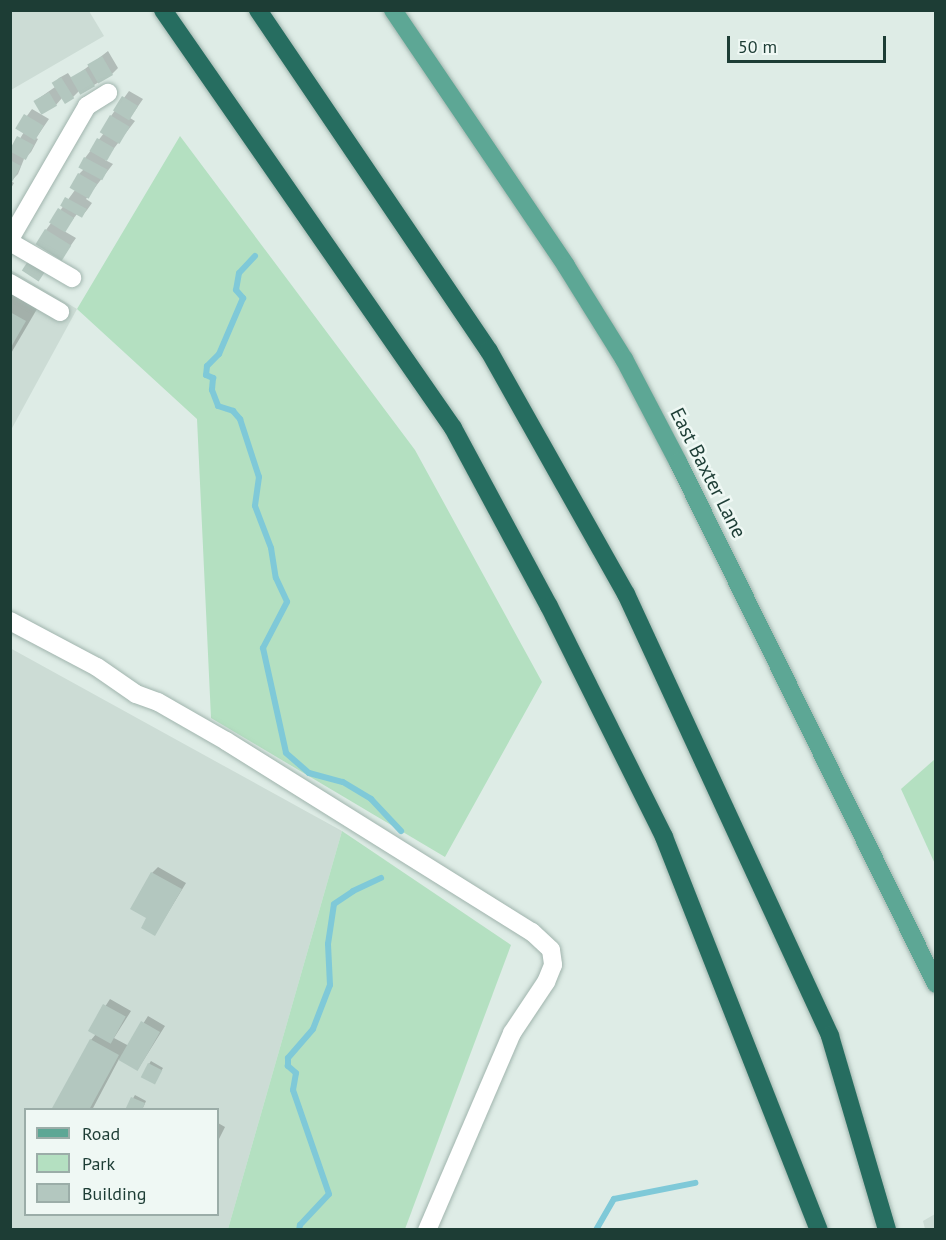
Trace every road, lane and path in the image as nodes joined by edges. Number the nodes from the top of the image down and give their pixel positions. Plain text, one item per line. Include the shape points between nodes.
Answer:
1 (153, 10) edge
2 (163, 10) edge
3 (258, 10) edge
4 (393, 10) edge
5 (207, 75) junction
6 (108, 93) dead end
7 (10, 240) edge
8 (72, 278) dead end
9 (10, 283) edge
10 (60, 312) dead end
11 (10, 621) edge
12 (936, 984) edge
13 (427, 1230) edge
14 (819, 1230) edge
15 (887, 1230) edge

1 - 5 highway
2 - 5 highway
3 - 15 highway via 489,351 627,594 830,1035
4 - 12 main road, East Baxter Lane via 624,359
5 - 14 highway via 453,428 543,596 664,837
6 - 7 street via 87,106
7 - 8 street
9 - 10 street
11 - 13 street via 226,741 532,932 551,950 553,965 546,982 512,1033

